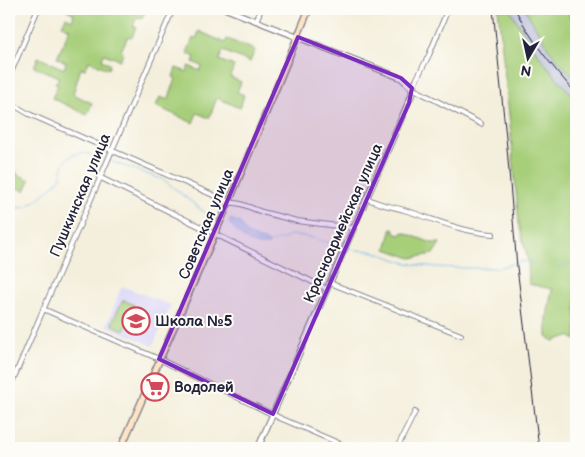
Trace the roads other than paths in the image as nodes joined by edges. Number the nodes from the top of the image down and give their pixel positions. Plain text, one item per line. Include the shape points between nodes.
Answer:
1 (38, 9) edge
2 (173, 9) edge
3 (226, 9) edge
4 (261, 9) edge
5 (309, 9) edge
6 (448, 9) edge
7 (573, 9) edge
8 (256, 21) junction
9 (576, 27) edge
10 (298, 37) junction
11 (9, 77) edge
12 (412, 88) junction
13 (9, 95) edge
14 (481, 124) dead end
15 (110, 150) junction
16 (99, 177) junction
17 (367, 198) junction
18 (229, 202) junction
19 (353, 230) junction
20 (215, 234) junction
21 (493, 234) dead end
22 (330, 283) junction
23 (327, 289) junction
24 (43, 309) junction
25 (461, 335) dead end
26 (159, 359) junction
27 (9, 389) edge
28 (415, 412) dead end
29 (273, 414) junction
30 (121, 448) edge
31 (258, 448) edge
32 (350, 448) edge
33 (397, 448) edge

1 - 11 street
2 - 15 street, Пушкинская улица
3 - 8 street
4 - 8 street
5 - 10 main road, Советская улица
6 - 12 street, Красноармейская улица
7 - 9 street
8 - 10 street
10 - 12 street via 401,78
10 - 18 main road, Советская улица
12 - 14 street
12 - 17 street, Красноармейская улица via 409,103
13 - 15 street via 12,104 30,114
15 - 16 street, Пушкинская улица
15 - 18 street
16 - 20 street
16 - 24 street, Пушкинская улица
17 - 19 street, Красноармейская улица
17 - 21 street via 444,225
18 - 19 street via 297,221
18 - 20 main road, Советская улица
19 - 22 street, Красноармейская улица
20 - 23 street
20 - 26 main road, Советская улица
22 - 23 street, Красноармейская улица
22 - 25 street
23 - 29 street, Красноармейская улица
24 - 26 street
24 - 27 street, Пушкинская улица
26 - 29 street
26 - 30 main road, Советская улица
28 - 33 street
29 - 31 street, Красноармейская улица
29 - 32 street

